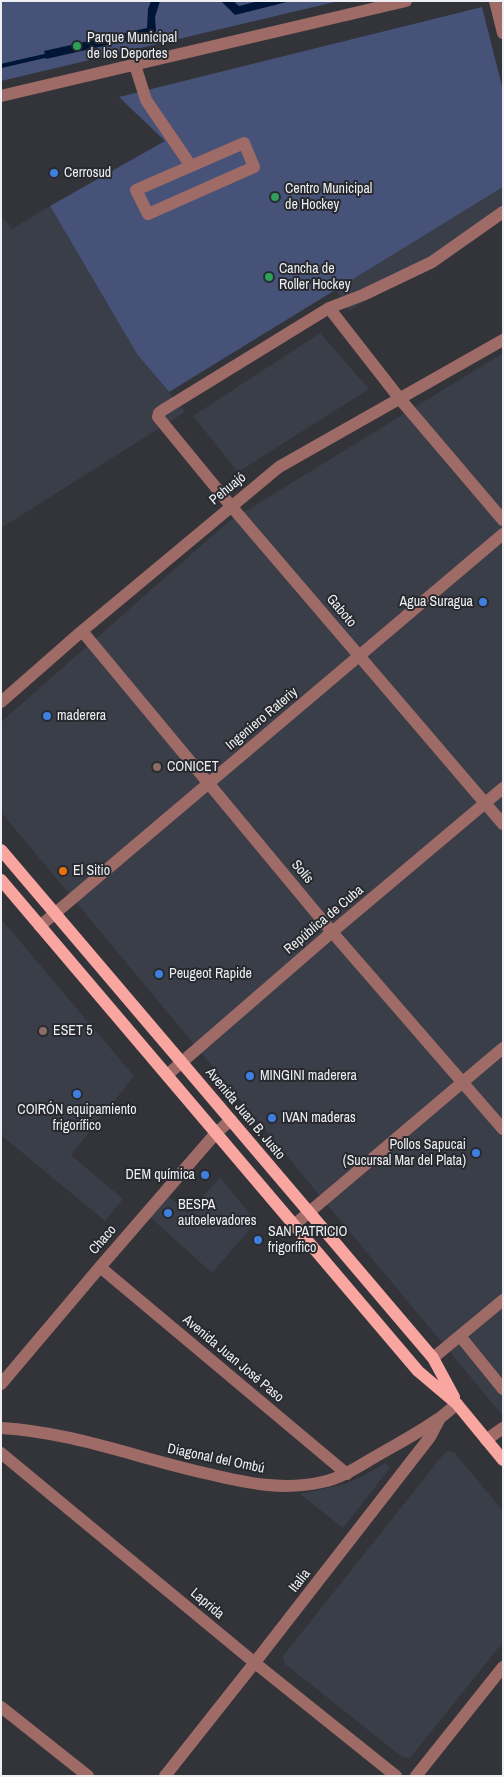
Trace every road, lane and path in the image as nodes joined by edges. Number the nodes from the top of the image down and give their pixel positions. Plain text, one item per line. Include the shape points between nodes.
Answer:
1 (406, 1) edge
2 (495, 1) edge
3 (503, 33) edge
4 (135, 65) junction
5 (1, 96) edge
6 (191, 166) junction
7 (503, 212) edge
8 (329, 308) junction
9 (503, 340) edge
10 (400, 399) junction
11 (231, 506) junction
12 (503, 520) edge
13 (503, 534) edge
14 (82, 631) junction
15 (359, 656) junction
16 (1, 702) edge
17 (208, 784) junction
18 (503, 788) edge
19 (485, 803) junction
20 (503, 824) edge
21 (1, 850) edge
22 (1, 880) edge
23 (55, 913) junction
24 (40, 926) junction
25 (332, 932) junction
26 (503, 1048) edge
27 (182, 1062) junction
28 (167, 1075) junction
29 (462, 1083) junction
30 (231, 1120) junction
31 (503, 1129) edge
32 (216, 1133) junction
33 (309, 1212) junction
34 (294, 1225) junction
35 (100, 1267) junction
36 (503, 1300) edge
37 (460, 1336) junction
38 (433, 1358) junction
39 (1, 1384) edge
40 (503, 1389) edge
41 (457, 1404) junction
42 (440, 1418) junction
43 (1, 1428) edge
44 (503, 1428) edge
45 (486, 1440) junction
46 (1, 1453) edge
47 (503, 1460) edge
48 (347, 1474) junction
49 (255, 1663) junction
50 (503, 1667) edge
51 (1, 1707) edge
52 (88, 1776) edge
53 (165, 1776) edge
54 (396, 1776) edge
55 (416, 1776) edge

1 - 4 street
2 - 3 street
4 - 5 street
4 - 6 street via 152,120
6 - 6 street via 136,190 148,214 254,167 244,143
7 - 8 street via 432,262
8 - 10 street
8 - 11 street, Gaboto via 159,413 158,417
9 - 10 street, Pehuajó
10 - 11 street, Pehuajó via 279,467
10 - 12 street
11 - 14 street, Pehuajó
11 - 15 street, Gaboto
13 - 15 street, Ingeniero Rateriy
14 - 16 street, Pehuajó
14 - 17 street, Solís
15 - 17 street, Ingeniero Rateriy
15 - 19 street, Gaboto
17 - 23 street, Ingeniero Rateriy
17 - 25 street, Solís
18 - 19 street, República de Cuba
19 - 20 street, Gaboto
19 - 25 street, República de Cuba
21 - 23 main road, Avenida Juan B. Justo
22 - 24 main road, Avenida Juan B. Justo
23 - 24 street, Ingeniero Rateriy
23 - 27 main road, Avenida Juan B. Justo
24 - 28 main road, Avenida Juan B. Justo
25 - 27 street, República de Cuba
25 - 29 street, Solís
26 - 29 street
27 - 28 street, República de Cuba
27 - 30 main road, Avenida Juan B. Justo
28 - 32 main road, Avenida Juan B. Justo
29 - 31 street, Solís
29 - 33 street
30 - 32 street, Chaco
30 - 33 main road, Avenida Juan B. Justo
32 - 34 main road, Avenida Juan B. Justo
32 - 35 street, Chaco
33 - 34 street
33 - 38 main road, Avenida Juan B. Justo
34 - 41 main road, Avenida Juan B. Justo via 418,1371
35 - 39 street, Chaco
35 - 48 street, Avenida Juan José Paso
36 - 37 street
37 - 38 street
37 - 40 street
38 - 41 main road, Avenida Juan B. Justo
41 - 42 street, Italia
41 - 45 main road, Avenida Juan B. Justo
42 - 48 street, Diagonal del Ombú via 415,1436
42 - 49 street, Italia via 430,1437
43 - 48 street, Diagonal del Ombú via 47,1433 237,1481 270,1486 314,1484
44 - 45 street
45 - 47 main road, Avenida Juan B. Justo
46 - 49 street, Laprida
49 - 53 street, Italia
49 - 54 street, Laprida
50 - 55 street
51 - 52 street

